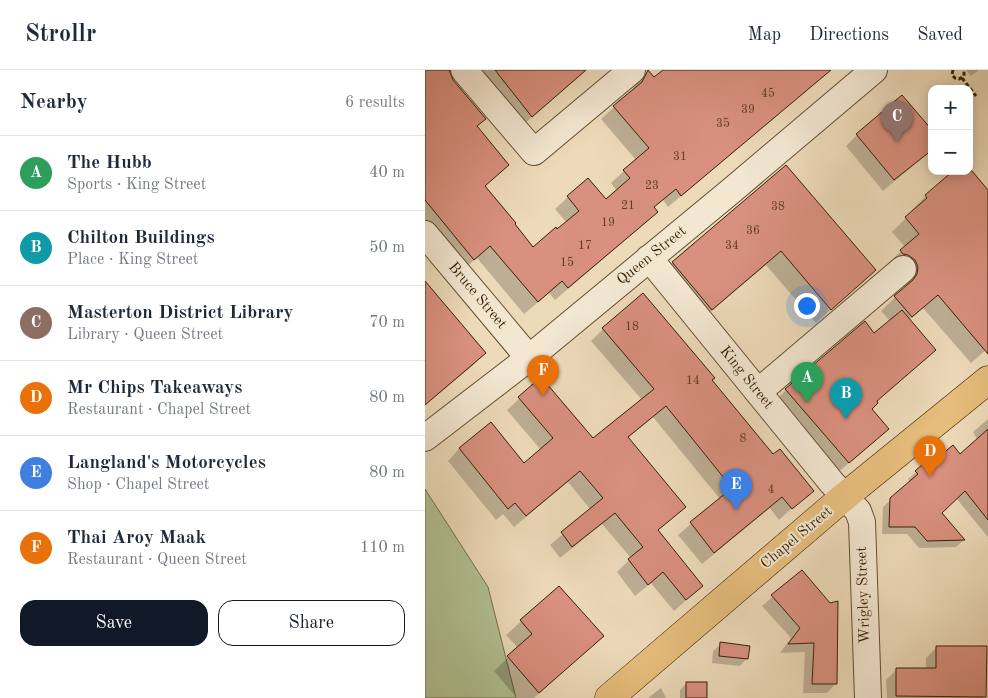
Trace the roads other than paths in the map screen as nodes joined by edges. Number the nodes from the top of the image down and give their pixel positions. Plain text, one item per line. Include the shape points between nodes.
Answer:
1 (464, 70) edge
2 (632, 70) edge
3 (873, 71) edge
4 (425, 234) edge
5 (649, 258) junction
6 (903, 269) dead end
7 (529, 358) junction
8 (988, 380) edge
9 (758, 392) junction
10 (425, 438) edge
11 (844, 497) junction
12 (609, 698) edge
13 (868, 698) edge

1 - 2 street via 534,152
3 - 5 street, Queen Street
4 - 7 street, Bruce Street
5 - 7 street, Queen Street
5 - 9 street, King Street
6 - 9 street
7 - 10 street, Queen Street
8 - 11 highway, Chapel Street
9 - 11 street, King Street
11 - 12 highway, Chapel Street
11 - 13 street, Wrigley Street via 858,511 862,522

